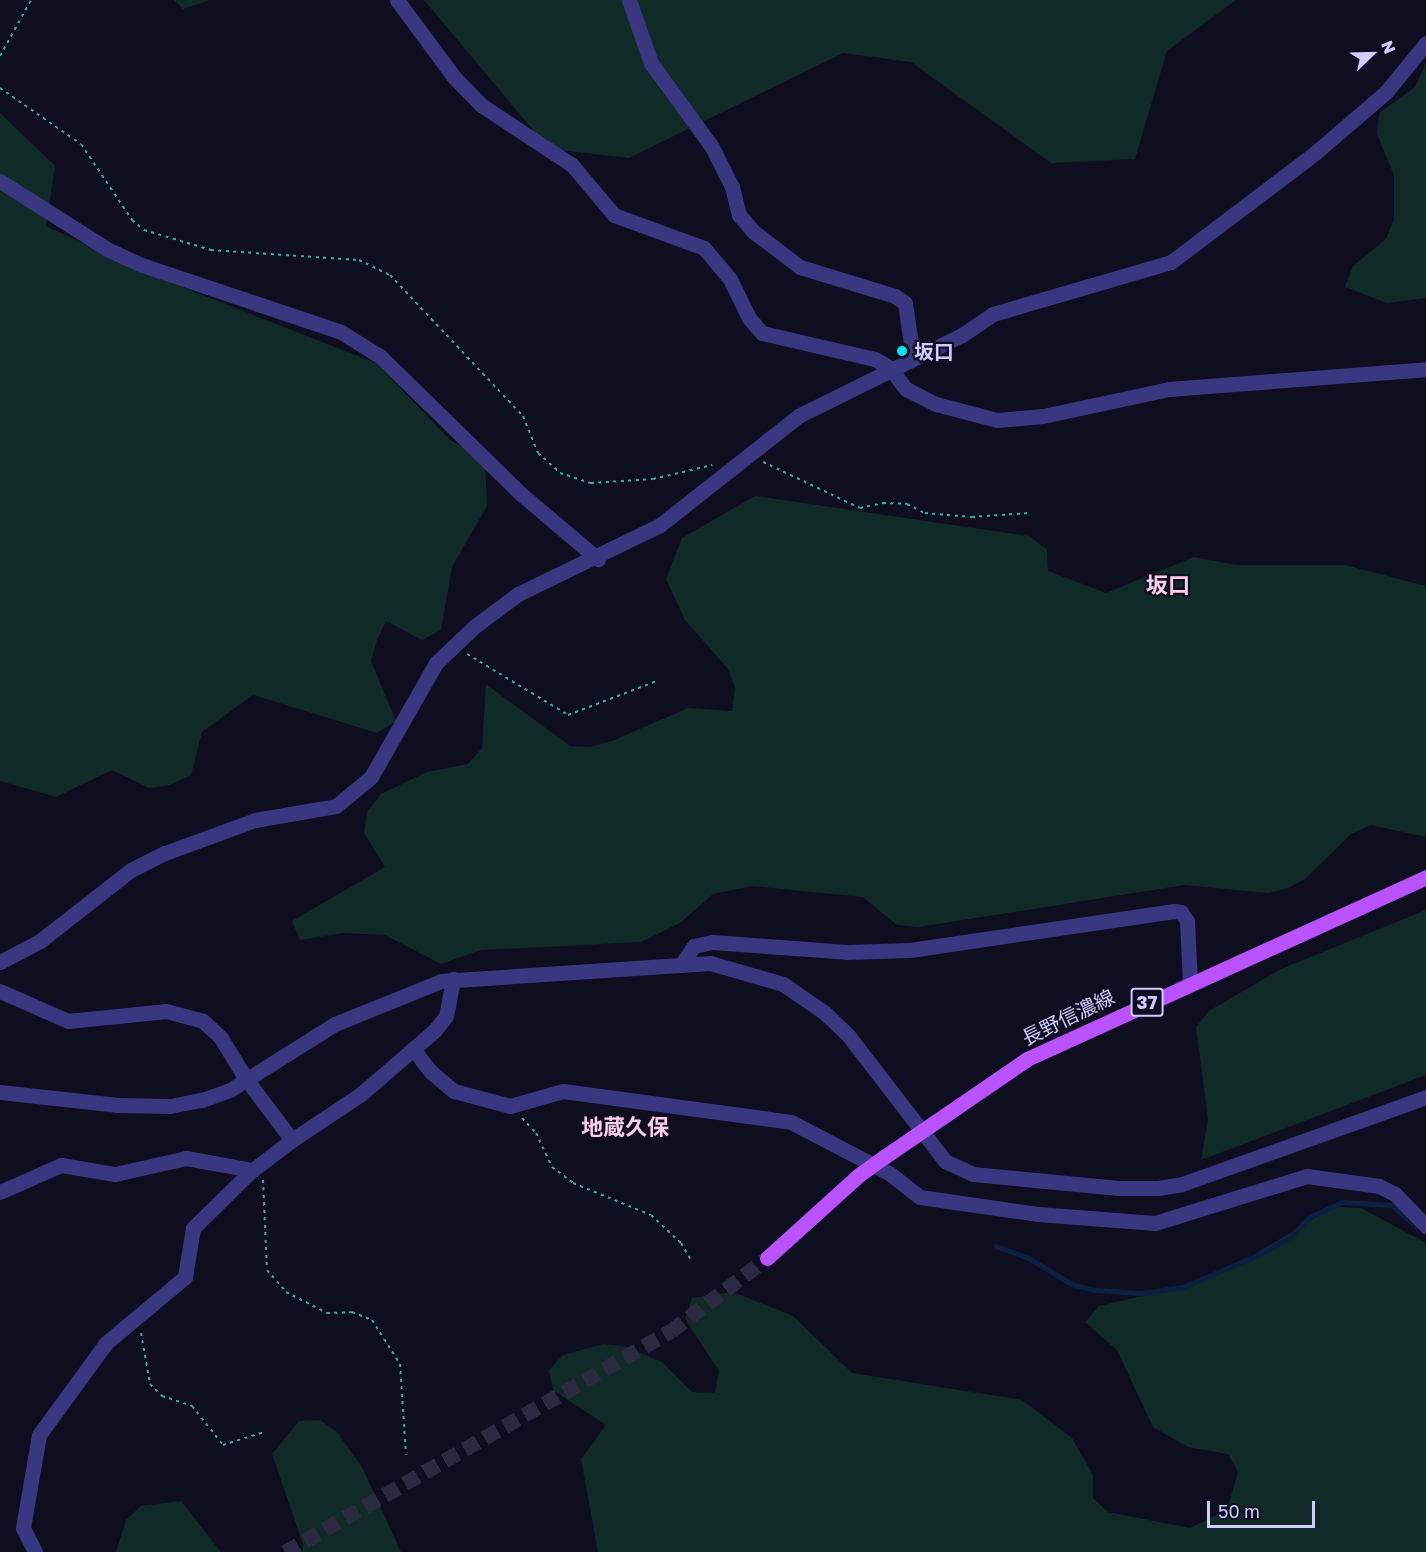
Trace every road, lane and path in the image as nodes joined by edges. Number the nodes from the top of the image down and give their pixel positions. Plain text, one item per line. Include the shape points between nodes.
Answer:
1 (31, 0) edge
2 (397, 0) edge
3 (629, 0) edge
4 (1426, 43) edge
5 (0, 56) edge
6 (0, 88) edge
7 (0, 181) edge
8 (913, 358) junction
9 (890, 368) junction
10 (1426, 369) edge
11 (751, 456) junction
12 (718, 464) dead end
13 (1029, 513) dead end
14 (598, 559) junction
15 (453, 647) junction
16 (659, 680) dead end
17 (1426, 877) edge
18 (0, 962) edge
19 (681, 965) junction
20 (453, 979) junction
21 (1191, 983) junction
22 (0, 991) edge
23 (413, 1049) junction
24 (246, 1079) junction
25 (0, 1092) edge
26 (1426, 1097) edge
27 (510, 1106) junction
28 (923, 1131) junction
29 (292, 1140) junction
30 (255, 1168) junction
31 (0, 1191) edge
32 (1426, 1226) edge
33 (767, 1258) tunnel mouth
34 (691, 1260) dead end
35 (138, 1316) junction
36 (264, 1432) dead end
37 (406, 1455) dead end
38 (35, 1552) edge

1 - 5 path
2 - 9 street via 454,77 481,105 572,165 614,215 704,248 730,279 749,318 762,333 875,359
3 - 8 street via 651,63 717,155 739,215 754,232 800,267 895,296 905,303
4 - 8 street via 1386,92 1342,130 1171,262 993,314 962,335
6 - 12 path via 81,144 132,220 144,230 211,250 359,260 390,274 523,416 538,453 560,473 591,483 632,481
7 - 14 street via 133,261 341,332 381,357 521,494
8 - 9 street
9 - 10 street via 906,389 936,404 997,420 1043,416 1169,389
9 - 11 street via 800,416
11 - 13 path via 860,508 883,503 907,504 925,513 972,517
11 - 14 street via 660,525
14 - 15 street via 518,594
15 - 16 path via 568,715
15 - 18 street via 426,678 371,777 357,792 336,806 255,820 165,853 131,870 40,941
17 - 21 main road, 長野信濃線 / 37
19 - 20 street
19 - 21 street via 694,946 712,942 847,952 910,950 1174,911 1181,912 1186,921
19 - 28 street via 710,963 735,968 783,984 803,997 848,1035
20 - 23 street via 446,1016
20 - 24 street via 393,997 335,1024
21 - 28 main road, 長野信濃線 / 37 via 1027,1059
22 - 24 street via 68,1021 166,1011 202,1021 222,1038
23 - 27 street via 431,1072 454,1090
23 - 29 street via 361,1094
24 - 25 street via 202,1100 170,1106 118,1106
24 - 29 street
26 - 28 street via 1182,1184 1158,1188 1118,1188 973,1174 945,1161
27 - 32 street via 563,1091 791,1122 889,1173 920,1197 1038,1214 1155,1223 1307,1176 1379,1186 1395,1194
27 - 34 path via 536,1133 552,1167 573,1183 651,1215 681,1243
28 - 33 main road, 長野信濃線 / 37, bridge via 859,1175
29 - 30 street
30 - 31 street via 186,1158 115,1174 61,1165
30 - 35 street via 193,1228 185,1277
30 - 37 path via 266,1187 267,1270 286,1292 327,1313 352,1312 372,1320 400,1364
35 - 36 path via 150,1384 162,1396 192,1406 223,1445
35 - 38 street via 106,1343 39,1435 23,1528 25,1539

